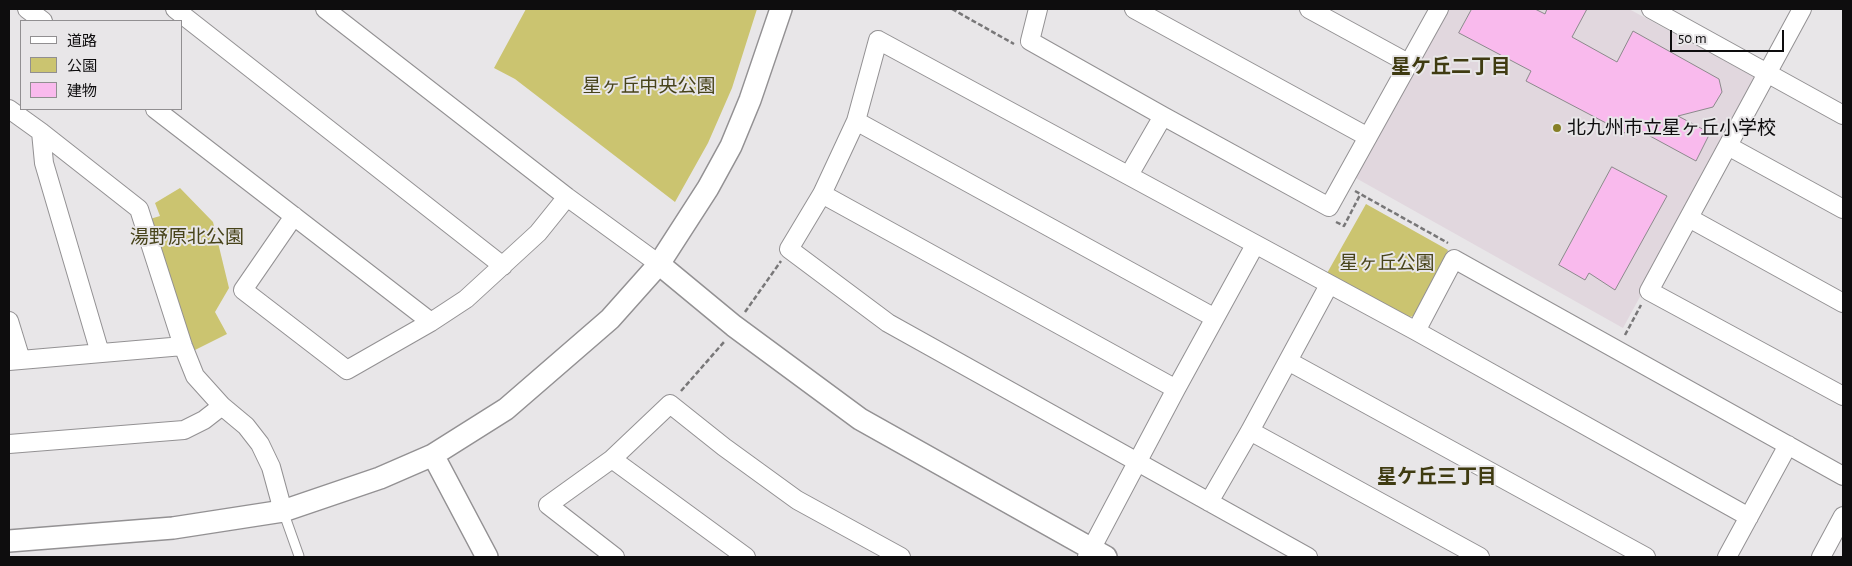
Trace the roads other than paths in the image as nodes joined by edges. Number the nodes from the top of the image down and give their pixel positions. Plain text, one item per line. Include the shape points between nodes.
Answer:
1 (27, 9) edge
2 (325, 9) edge
3 (781, 9) edge
4 (1038, 9) edge
5 (1134, 9) edge
6 (1309, 9) edge
7 (1439, 9) edge
8 (1651, 9) edge
9 (1802, 9) edge
10 (182, 14) edge
11 (42, 20) edge
12 (1408, 63) junction
13 (1767, 73) junction
14 (9, 109) edge
15 (156, 110) edge
16 (1843, 115) edge
17 (1163, 116) junction
18 (856, 121) junction
19 (41, 132) junction
20 (1368, 137) junction
21 (1728, 146) junction
22 (1129, 175) junction
23 (822, 194) junction
24 (567, 197) junction
25 (1843, 209) edge
26 (294, 216) junction
27 (1689, 218) junction
28 (1256, 245) junction
29 (659, 264) junction
30 (503, 266) junction
31 (1329, 285) junction
32 (1843, 303) edge
33 (1215, 318) junction
34 (9, 321) edge
35 (431, 322) junction
36 (1416, 332) junction
37 (183, 346) junction
38 (100, 353) junction
39 (15, 360) edge
40 (1288, 361) junction
41 (1176, 389) junction
42 (1843, 396) edge
43 (222, 406) junction
44 (1250, 431) junction
45 (9, 444) edge
46 (1788, 445) junction
47 (433, 454) junction
48 (612, 459) junction
49 (1137, 463) junction
50 (1843, 476) edge
51 (1209, 502) junction
52 (283, 511) junction
53 (1843, 516) edge
54 (1749, 517) junction
55 (9, 541) edge
56 (1095, 555) edge
57 (299, 556) dead end
58 (487, 557) edge
59 (614, 557) edge
60 (746, 557) edge
61 (901, 557) edge
62 (1308, 557) edge
63 (1480, 557) edge
64 (1646, 557) edge
65 (1727, 557) edge
66 (1821, 557) edge

1 - 11 street
2 - 24 street
3 - 29 street via 731,146
4 - 17 street via 1030,41
5 - 20 street
6 - 12 street
7 - 12 street
8 - 13 street
9 - 13 street
10 - 30 street
12 - 20 street
13 - 16 street
13 - 21 street
14 - 19 street
15 - 26 street
17 - 20 street via 1329,207
17 - 22 street
18 - 22 street via 878,40
18 - 23 street
18 - 33 street
19 - 37 street via 139,209
19 - 38 street via 44,163
21 - 25 street
21 - 27 street
22 - 28 street
23 - 41 street
23 - 49 street via 789,249 888,324
24 - 29 street
24 - 30 street via 538,233
26 - 35 street
26 - 35 street via 243,290 347,370
27 - 32 street
27 - 42 street via 1649,290
28 - 31 street
28 - 33 street
29 - 47 street via 610,319 506,409
29 - 56 street via 734,326 860,419
30 - 35 street via 466,299
31 - 36 street
31 - 40 street
33 - 41 street
34 - 39 street
36 - 46 street via 1454,259
36 - 54 street
37 - 38 street
37 - 43 street via 195,376
38 - 39 street
40 - 44 street
40 - 64 street
41 - 49 street
43 - 45 street via 184,430
43 - 52 street via 246,426 260,444 272,467
44 - 51 street
44 - 63 street
46 - 50 street
46 - 54 street
47 - 52 street via 380,478
47 - 58 street
48 - 59 street via 548,505
48 - 60 street
48 - 61 street via 670,404 798,500
49 - 51 street
49 - 56 street
51 - 62 street
52 - 55 street via 173,528
52 - 57 lane
53 - 66 street
54 - 65 street

